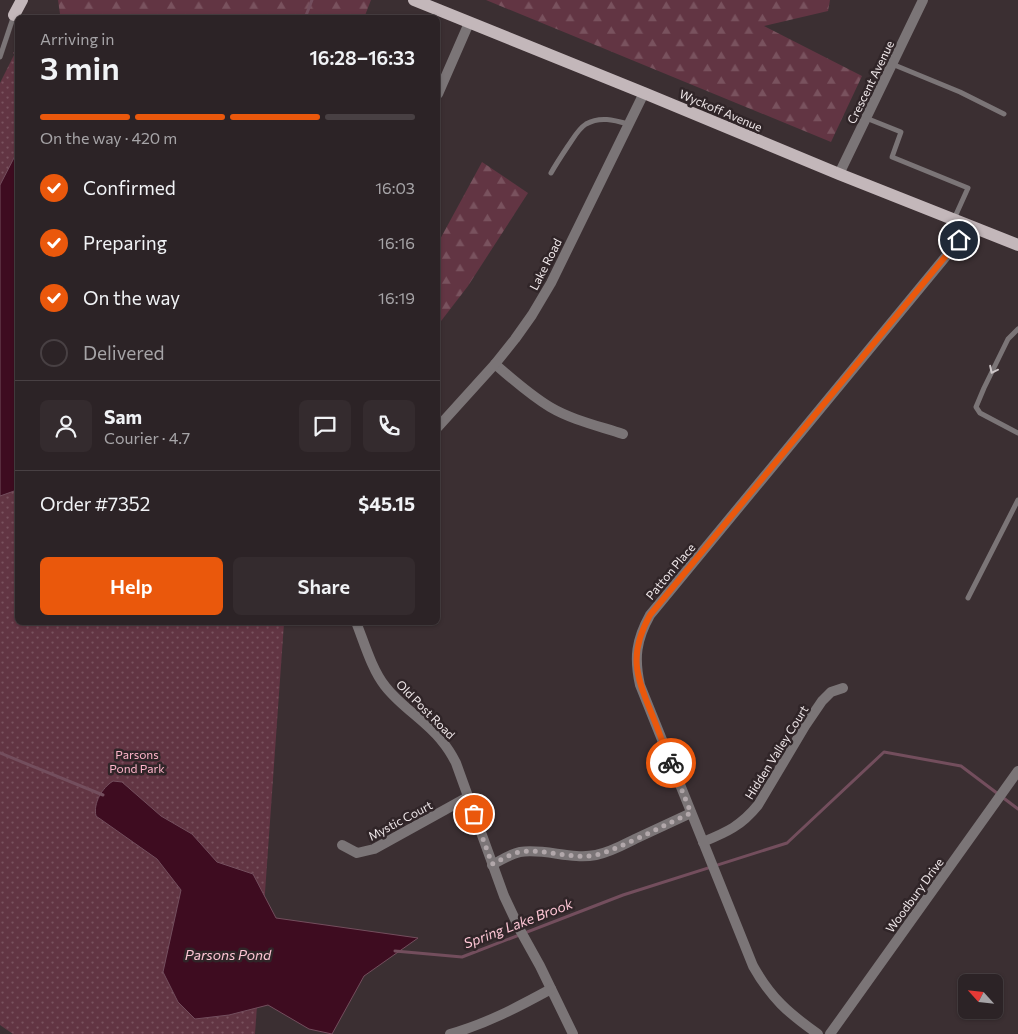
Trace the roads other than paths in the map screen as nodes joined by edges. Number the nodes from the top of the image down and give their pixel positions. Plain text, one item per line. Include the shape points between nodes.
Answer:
1 (18, 0) edge
2 (414, 0) edge
3 (923, 0) edge
4 (14, 15) joint
5 (469, 23) junction
6 (0, 56) edge
7 (892, 64) junction
8 (440, 89) edge
9 (644, 93) junction
10 (1004, 114) dead end
11 (866, 118) junction
12 (629, 124) junction
13 (551, 173) dead end
14 (839, 174) junction
15 (954, 219) junction
16 (972, 226) junction
17 (1018, 244) edge
18 (1018, 329) edge
19 (494, 364) junction
20 (440, 424) edge
21 (1018, 433) edge
22 (623, 434) dead end
23 (1018, 500) edge
24 (968, 598) dead end
25 (357, 625) edge
26 (843, 688) dead end
27 (1018, 771) edge
28 (468, 797) junction
29 (691, 813) junction
30 (703, 842) junction
31 (342, 845) dead end
32 (492, 864) junction
33 (551, 989) junction
34 (450, 1034) edge
35 (573, 1034) edge
36 (818, 1034) edge
37 (830, 1034) edge

1 - 4 main road
2 - 5 main road, Wyckoff Avenue
3 - 7 street, Crescent Avenue
4 - 6 lane
5 - 8 street
5 - 9 main road, Wyckoff Avenue
7 - 10 lane
7 - 11 street, Crescent Avenue
9 - 12 street, Lake Road
9 - 14 main road, Wyckoff Avenue
11 - 14 street, Crescent Avenue
11 - 15 lane via 901,132 892,157 968,188
12 - 13 lane via 612,119 586,124 577,132
12 - 19 street, Lake Road via 551,283 532,315
14 - 15 main road, Wyckoff Avenue
15 - 16 main road, Wyckoff Avenue
16 - 17 main road, Wyckoff Avenue
16 - 29 street, Patton Place via 650,615 643,629 636,659 640,685
18 -> 21 lane via 1008,339 976,408
19 - 20 street, Lake Road
19 - 22 street via 551,408
23 - 24 lane
25 - 28 street, Old Post Road via 377,674 395,697 445,744 456,763
26 - 30 street, Hidden Valley Court via 822,700 749,816 731,830
27 - 37 street, Woodbury Drive
28 - 31 street, Mystic Court via 374,849 357,853
28 - 32 street, Old Post Road
29 - 30 street, Patton Place
29 - 32 street via 608,852 579,857 520,852
30 - 36 street, Patton Place via 762,982 788,1012
32 - 33 street, Old Post Road via 512,913
33 - 34 street via 513,1010
33 - 35 street, Old Post Road

